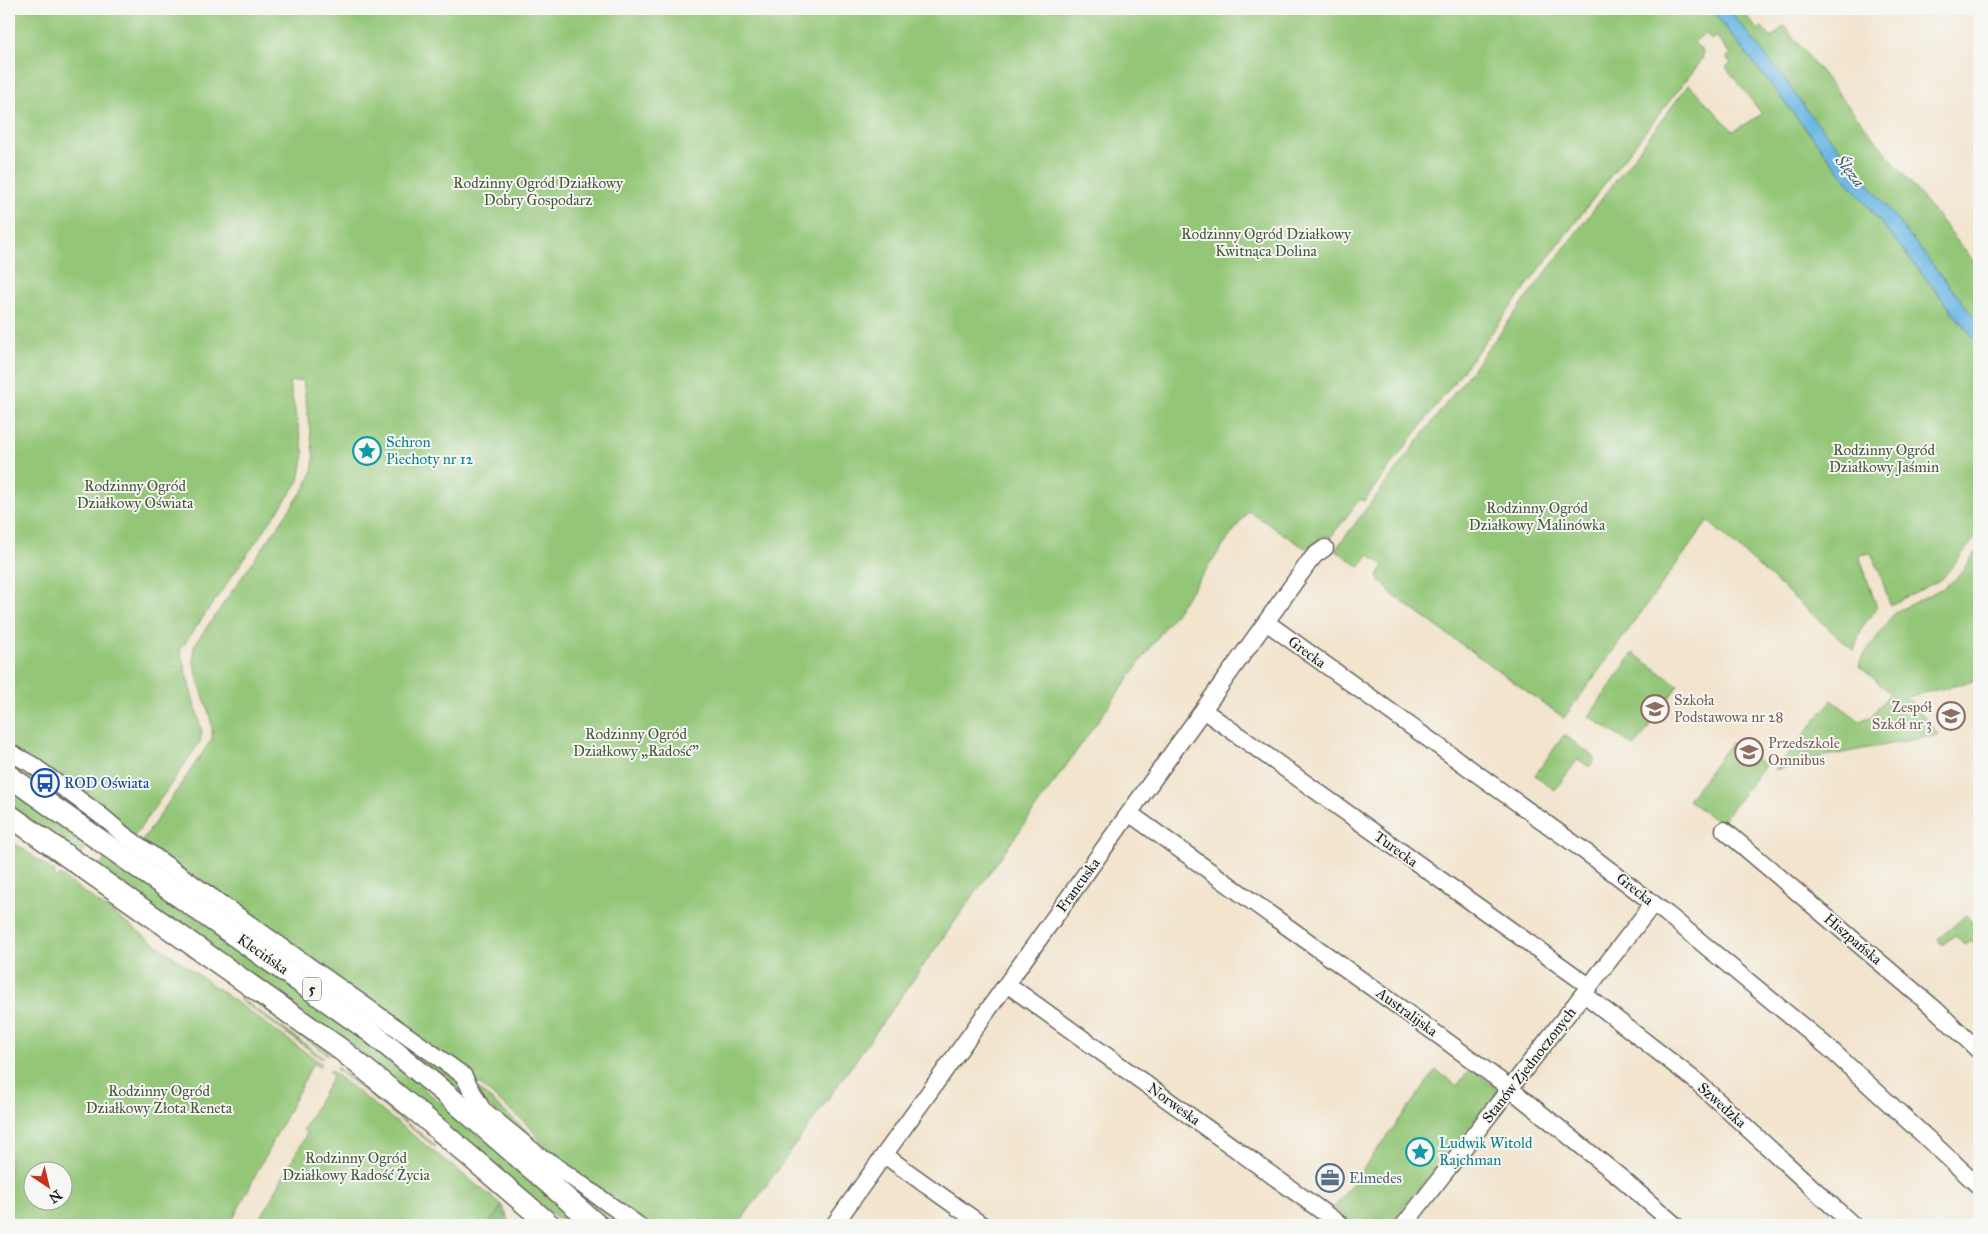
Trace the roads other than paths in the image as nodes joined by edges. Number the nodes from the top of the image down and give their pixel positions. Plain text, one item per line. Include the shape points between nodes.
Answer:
1 (1325, 548) dead end
2 (1266, 622) junction
3 (1203, 710) junction
4 (9, 752) edge
5 (9, 776) edge
6 (1129, 813) junction
7 (9, 815) edge
8 (1724, 830) dead end
9 (1653, 904) junction
10 (1007, 984) junction
11 (1587, 990) junction
12 (1979, 1051) edge
13 (1510, 1089) junction
14 (885, 1154) junction
15 (1979, 1186) edge
16 (550, 1225) edge
17 (597, 1225) edge
18 (638, 1225) edge
19 (834, 1225) edge
20 (982, 1225) edge
21 (1341, 1225) edge
22 (1404, 1225) edge
23 (1675, 1225) edge
24 (1852, 1225) edge

1 - 2 street, Francuska via 1309,562
2 - 3 street, Francuska
2 - 9 street, Grecka via 1589,854
3 - 6 street, Francuska
3 - 11 street, Turecka
4 - 18 street via 22,758 124,835 463,1075 482,1109 543,1159
5 - 17 main road, Klecińska / 5 via 371,1032
6 - 10 street, Francuska
6 - 13 street, Australijska
7 - 16 main road, 5 via 339,1048
8 - 12 street, Hiszpańska via 1935,1009
9 - 11 street, Stanów Zjednoczonych
9 - 15 street, Grecka via 1830,1049
10 - 14 street, Francuska
10 - 21 street, Norweska
11 - 13 street, Stanów Zjednoczonych
11 - 24 street, Szwedzka via 1697,1082
13 - 22 street, Stanów Zjednoczonych
13 - 23 street, Australijska
14 - 19 street, Francuska
14 - 20 street

